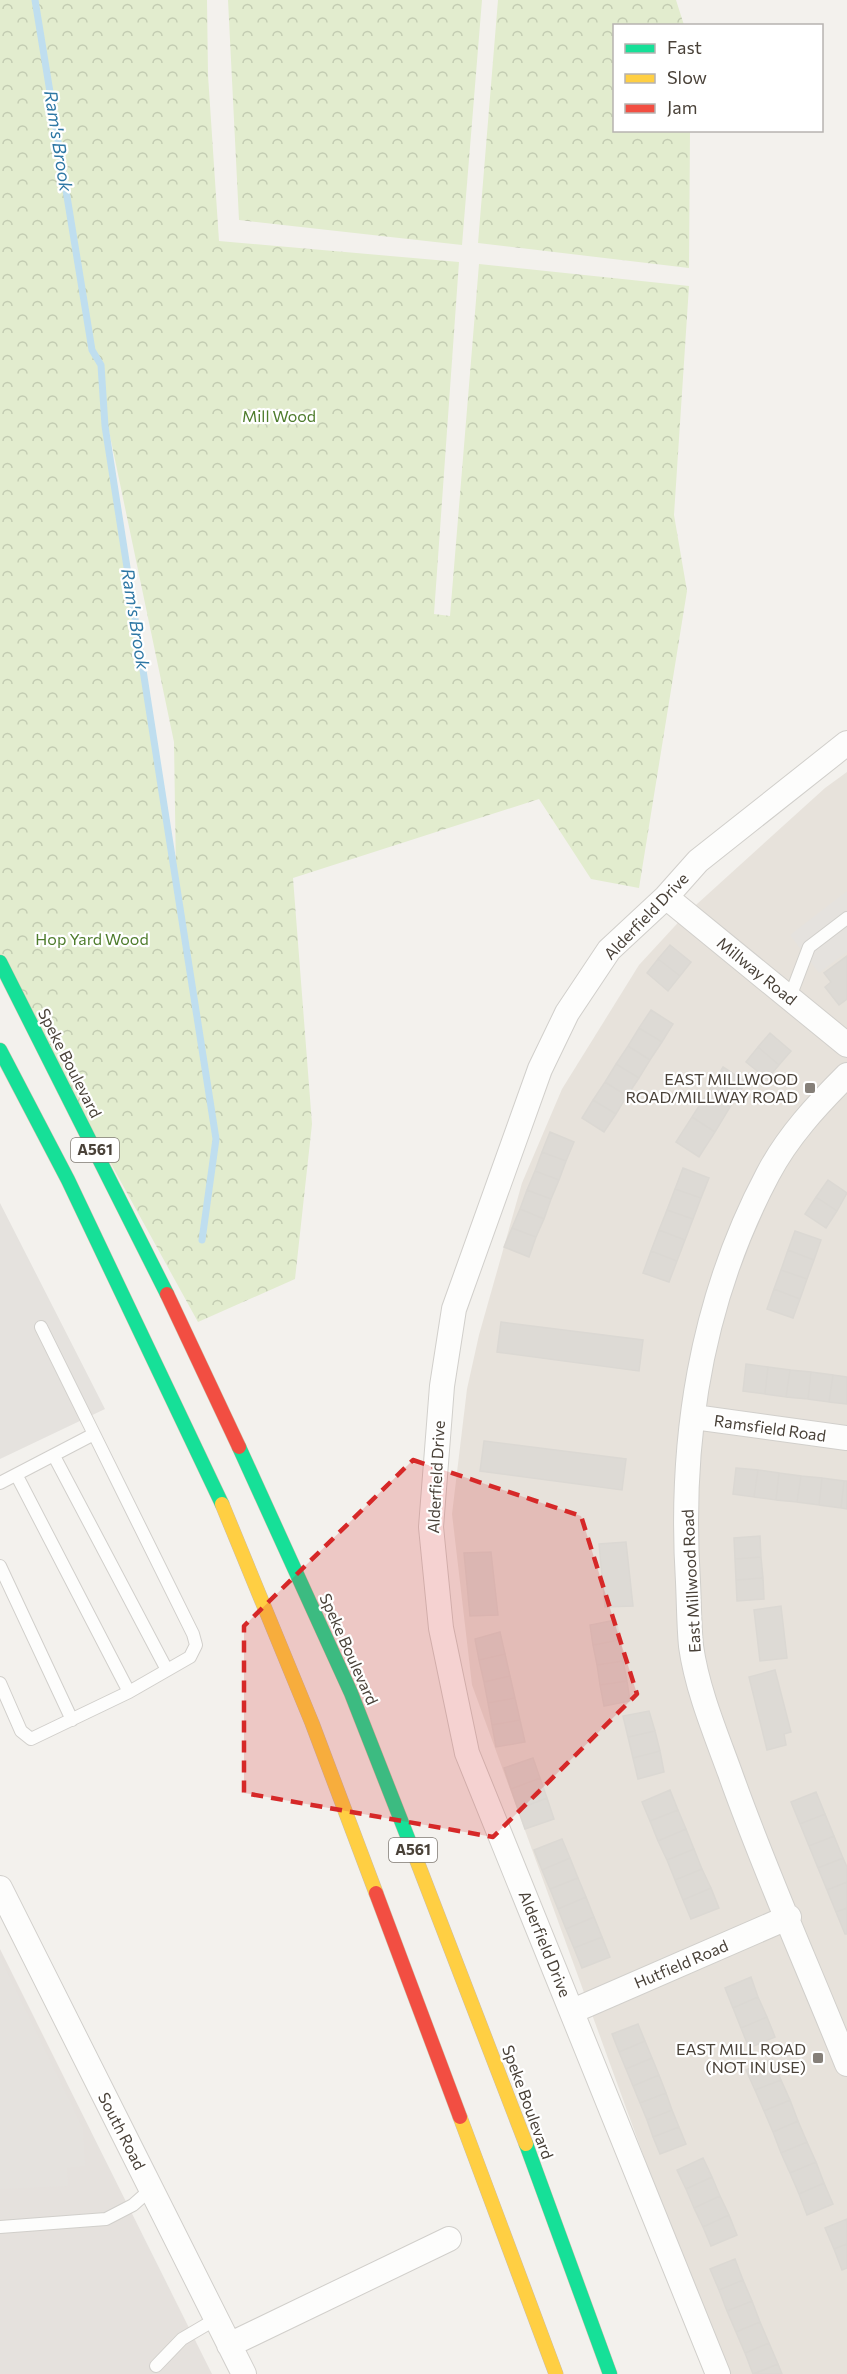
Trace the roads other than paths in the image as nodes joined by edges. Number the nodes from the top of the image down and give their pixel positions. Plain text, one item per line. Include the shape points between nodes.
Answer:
1 (847, 743) edge
2 (666, 897) junction
3 (847, 918) edge
4 (0, 962) edge
5 (790, 997) junction
6 (847, 1045) edge
7 (0, 1050) edge
8 (847, 1075) edge
9 (41, 1328) dead end
10 (694, 1418) junction
11 (94, 1434) junction
12 (847, 1438) edge
13 (54, 1456) junction
14 (17, 1476) junction
15 (0, 1483) edge
16 (0, 1566) edge
17 (167, 1670) junction
18 (0, 1683) edge
19 (129, 1692) junction
20 (72, 1720) junction
21 (0, 1888) edge
22 (789, 1917) junction
23 (573, 2011) junction
24 (847, 2064) edge
25 (151, 2189) junction
26 (0, 2227) edge
27 (449, 2239) dead end
28 (216, 2319) junction
29 (229, 2344) junction
30 (156, 2366) dead end
31 (243, 2374) edge
32 (556, 2374) edge
33 (610, 2374) edge
34 (718, 2374) edge

1 - 2 street, Alderfield Drive via 699,861
2 - 5 street, Millway Road
2 - 23 street, Alderfield Drive via 609,950 567,1013 540,1069 454,1309 442,1386 431,1527 441,1628 467,1753
3 - 5 lane via 809,947
4 - 33 highway, Speke Boulevard / A561 via 189,1338 351,1693 505,2085
5 - 6 street, Millway Road
7 - 32 highway, A561 via 73,1190 220,1498 312,1723
8 - 10 street, East Millwood Road via 806,1117 769,1173 728,1259 702,1353
9 - 11 lane
10 - 12 street, Ramsfield Road
10 - 22 street, East Millwood Road via 688,1448 685,1533 692,1647 708,1713 758,1850
11 - 13 lane
11 - 17 lane via 193,1634 194,1652
13 - 14 lane
13 - 17 lane
14 - 15 lane
14 - 19 lane
16 - 20 lane
17 - 19 lane
18 - 20 lane via 25,1736 38,1737
19 - 20 lane
21 - 25 street, South Road
22 - 23 street, Hutfield Road
22 - 24 street, East Millwood Road
23 - 34 street, Alderfield Drive
25 - 26 lane via 133,2205 106,2219
25 - 28 street, South Road
27 - 29 street
28 - 29 street, South Road
28 - 30 lane via 182,2339
29 - 31 street, South Road

